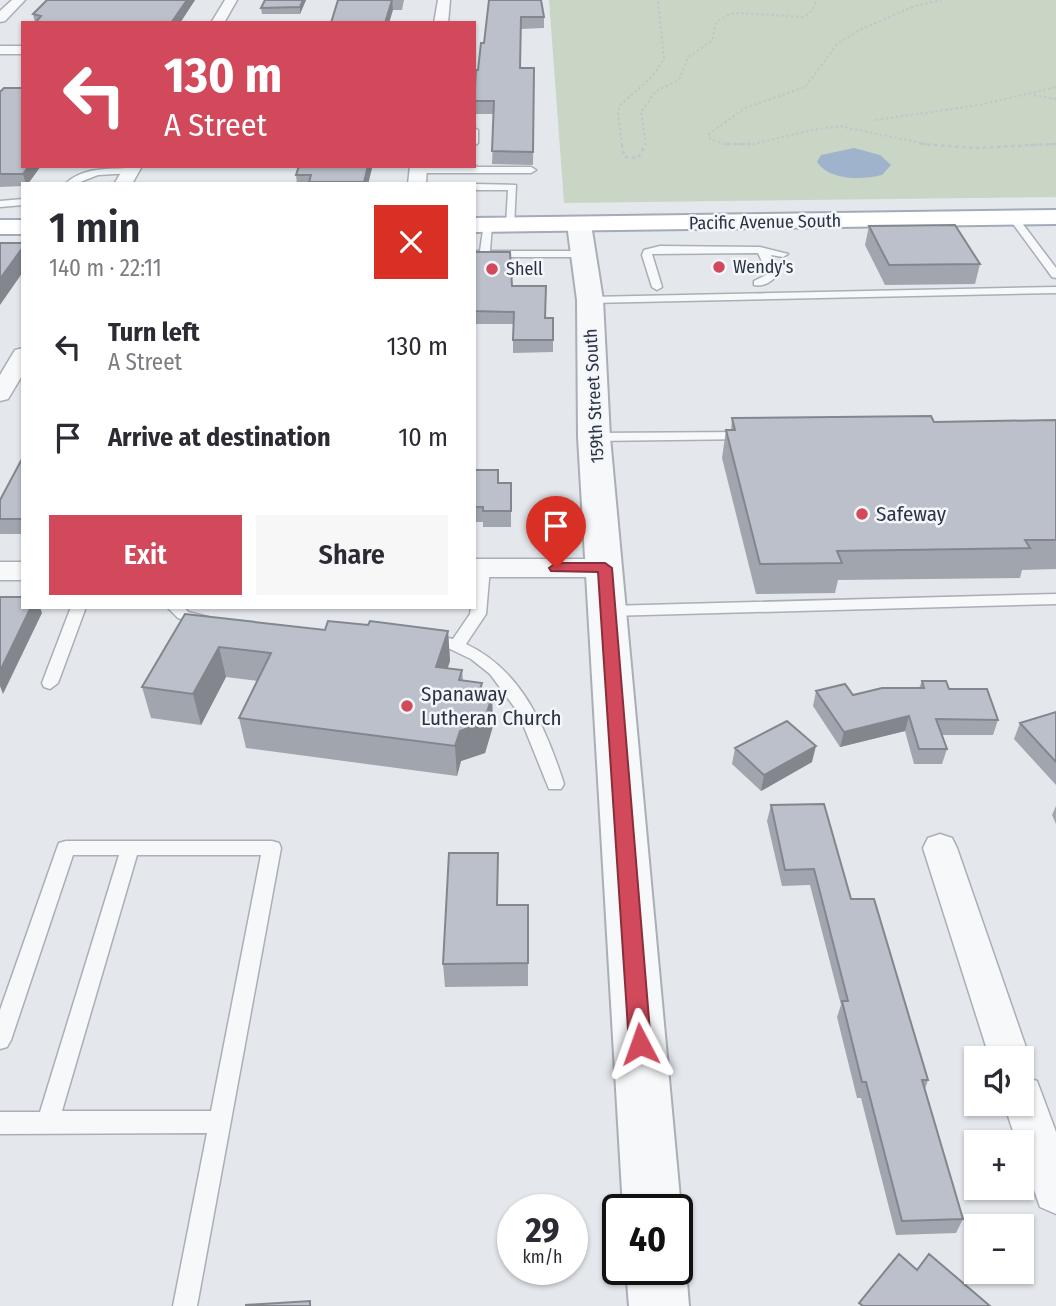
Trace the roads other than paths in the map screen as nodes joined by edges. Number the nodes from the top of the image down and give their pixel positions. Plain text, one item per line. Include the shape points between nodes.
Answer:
1 (19, 0) edge
2 (231, 0) edge
3 (444, 0) edge
4 (0, 18) edge
5 (218, 21) edge
6 (441, 21) edge
7 (0, 50) edge
8 (21, 50) edge
9 (472, 168) edge
10 (531, 170) edge
11 (418, 173) edge
12 (129, 174) edge
13 (71, 182) edge
14 (476, 187) edge
15 (21, 202) edge
16 (0, 204) edge
17 (1056, 217) edge
18 (1013, 218) junction
19 (579, 224) junction
20 (481, 225) edge
21 (511, 225) junction
22 (0, 227) edge
23 (21, 227) edge
24 (760, 250) junction
25 (480, 254) edge
26 (583, 254) junction
27 (783, 254) dead end
28 (1056, 275) edge
29 (758, 283) dead end
30 (657, 287) dead end
31 (1056, 290) edge
32 (590, 300) junction
33 (21, 358) edge
34 (0, 394) edge
35 (762, 435) edge
36 (594, 437) junction
37 (479, 568) edge
38 (0, 571) edge
39 (21, 571) edge
40 (606, 589) junction
41 (1056, 599) edge
42 (78, 609) edge
43 (176, 609) edge
44 (215, 622) edge
45 (408, 637) edge
46 (458, 644) junction
47 (50, 683) dead end
48 (555, 784) dead end
49 (130, 848) junction
50 (940, 848) dead end
51 (0, 1040) edge
52 (1006, 1046) edge
53 (1029, 1116) edge
54 (48, 1122) junction
55 (219, 1122) junction
56 (0, 1123) edge
57 (1056, 1192) edge
58 (651, 1194) edge
59 (657, 1285) edge
60 (185, 1306) edge
61 (659, 1306) edge

1 - 4 street
2 - 5 street
3 - 6 street
7 - 8 street
9 - 10 lane
9 - 11 lane
12 - 13 lane via 96,172
14 - 21 lane via 513,187
15 - 16 lane
17 - 18 main road, Pacific Avenue South
18 - 19 main road, Pacific Avenue South
18 - 28 lane
19 - 21 main road, Pacific Avenue South
19 - 26 street, 159th Street South
20 - 21 main road, Pacific Avenue South
20 - 25 lane
22 - 23 main road
24 - 27 lane
24 - 29 lane via 773,274
24 - 30 lane via 652,250 647,255
25 - 26 lane
26 - 32 street, 159th Street South
31 - 32 lane
32 - 36 street, 159th Street South
33 - 34 street
35 - 36 lane
36 - 40 street, 159th Street South
37 - 40 street
37 - 46 lane via 478,614
38 - 39 street
40 - 41 lane
40 - 58 street, 159th Street South
42 - 47 lane
43 - 44 lane via 183,615
45 - 46 lane
46 - 48 lane via 481,656 504,678 537,733
49 - 51 lane via 66,848
49 - 54 lane
49 - 55 lane via 272,848
50 - 52 street
53 - 57 street
54 - 55 lane
54 - 56 lane
55 - 60 lane
59 - 61 street

